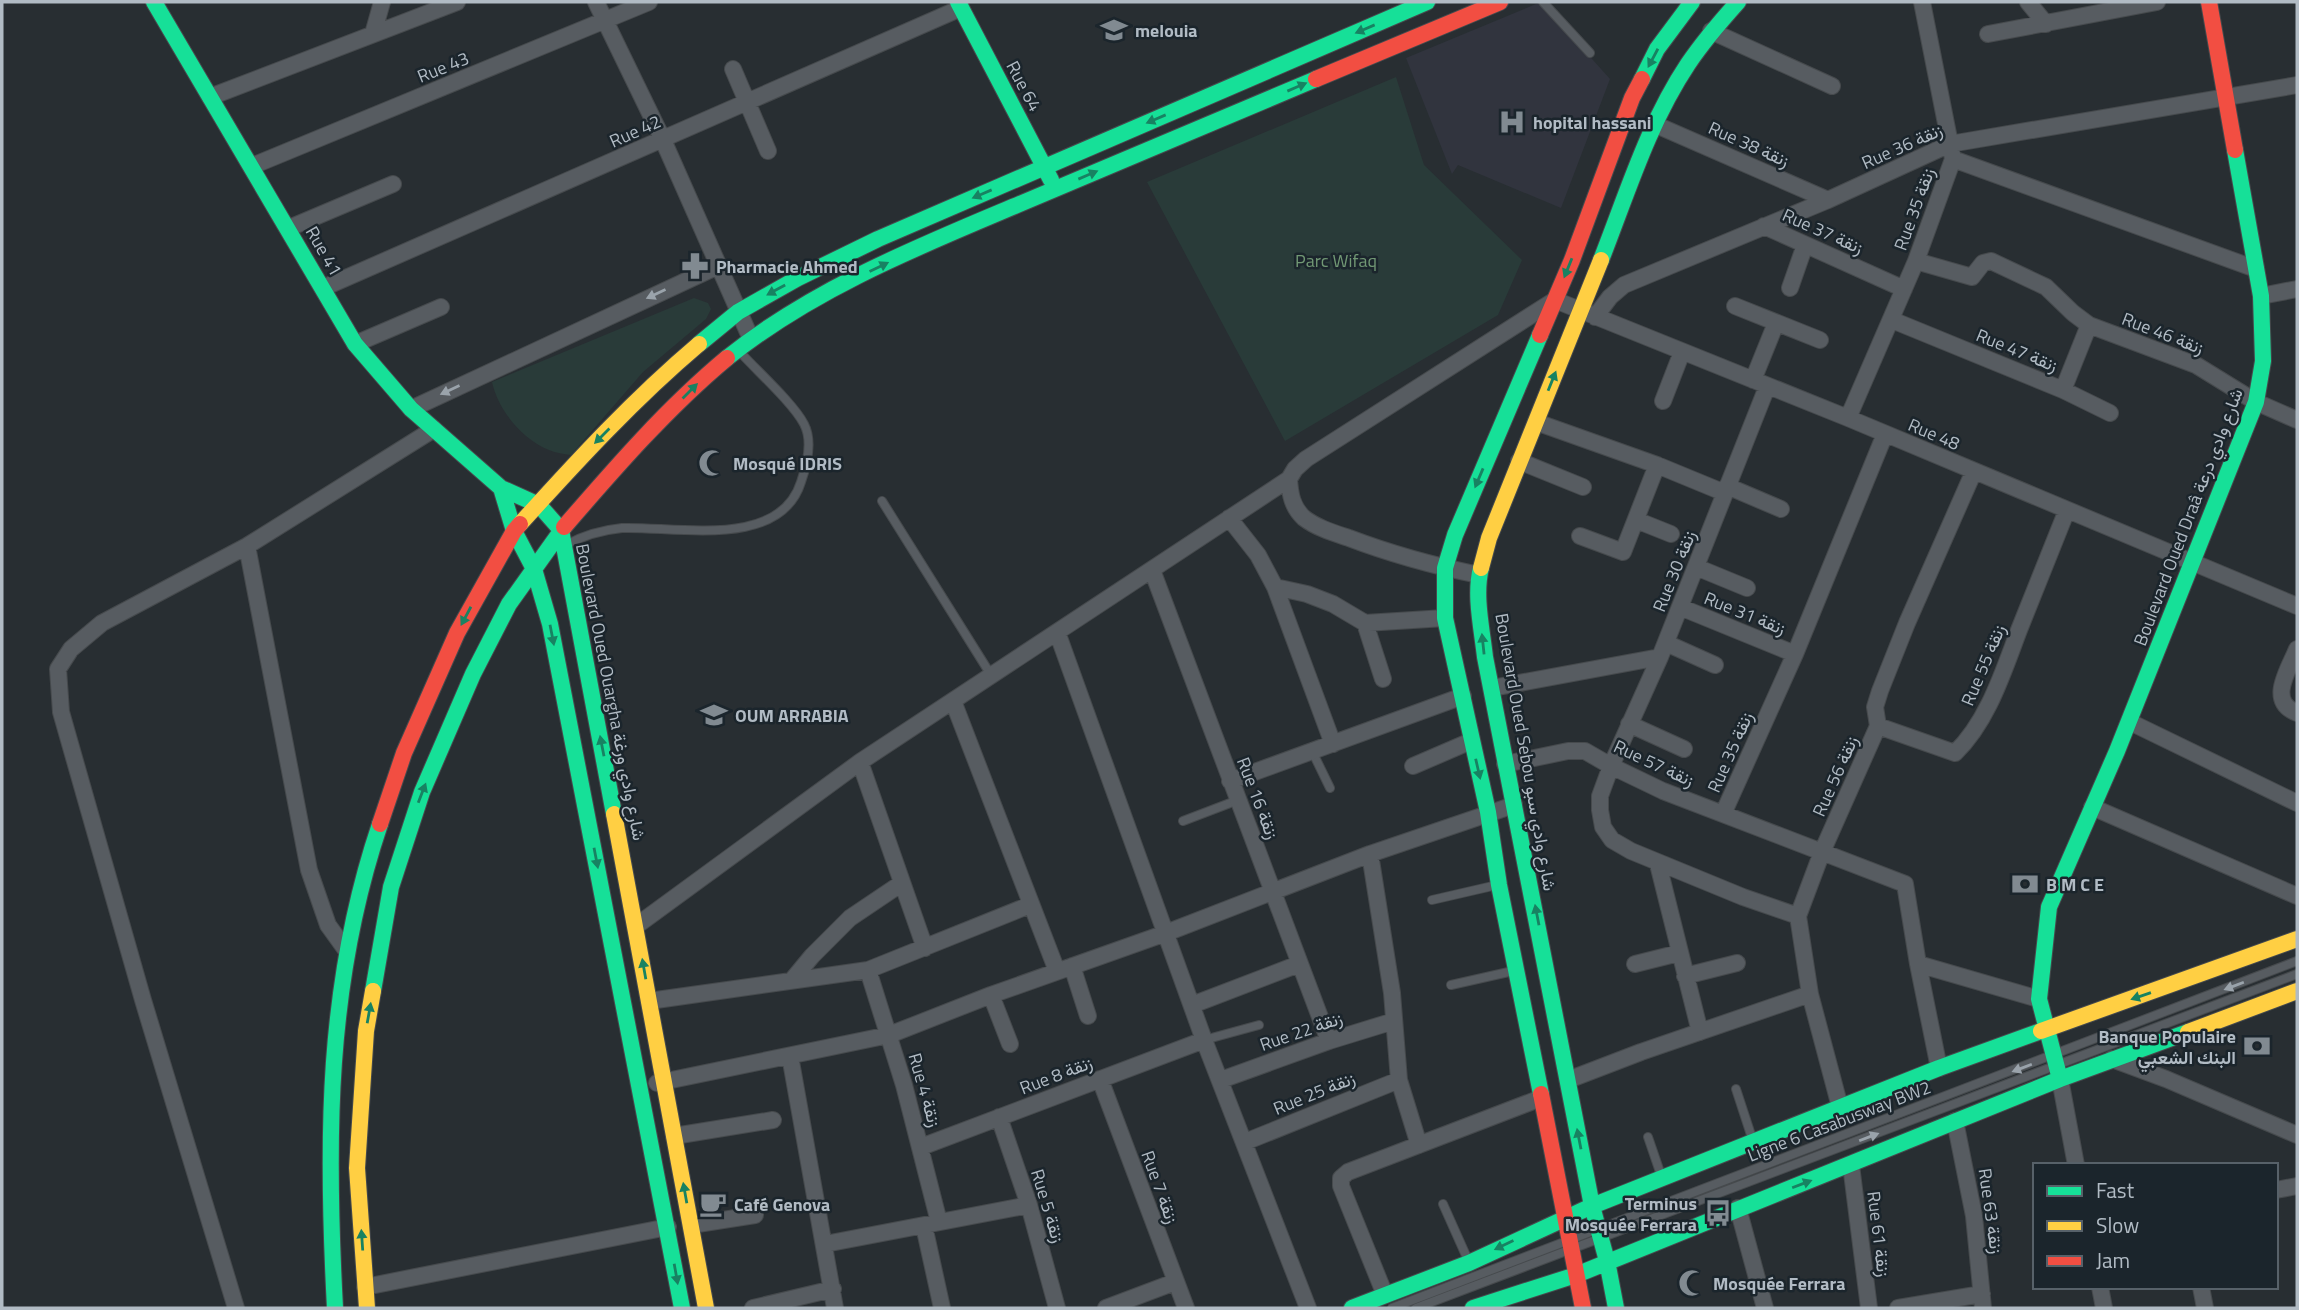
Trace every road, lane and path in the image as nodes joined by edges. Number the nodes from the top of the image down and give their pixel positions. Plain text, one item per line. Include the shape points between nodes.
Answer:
1 (154, 2) edge
2 (457, 2) edge
3 (596, 2) edge
4 (649, 2) edge
5 (1427, 2) edge
6 (1500, 2) edge
7 (1543, 2) edge
8 (1692, 2) edge
9 (1738, 2) edge
10 (1922, 2) edge
11 (2028, 2) edge
12 (2157, 2) edge
13 (2209, 2) edge
14 (379, 3) edge
15 (959, 5) edge
16 (1406, 11) junction
17 (605, 21) junction
18 (2046, 24) junction
19 (1711, 32) junction
20 (373, 34) junction
21 (1988, 34) dead end
22 (1417, 36) junction
23 (1590, 52) dead end
24 (733, 69) dead end
25 (2297, 85) edge
26 (1832, 86) dead end
27 (2226, 96) junction
28 (210, 97) junction
29 (746, 102) junction
30 (1654, 124) junction
31 (663, 140) junction
32 (768, 151) dead end
33 (1952, 151) junction
34 (252, 166) junction
35 (1044, 167) junction
36 (393, 184) dead end
37 (1056, 189) junction
38 (1828, 200) junction
39 (1764, 226) junction
40 (289, 228) junction
41 (1805, 245) junction
42 (1916, 261) junction
43 (718, 266) junction
44 (2256, 269) junction
45 (323, 288) junction
46 (1790, 288) dead end
47 (1904, 289) junction
48 (2297, 289) edge
49 (2261, 296) junction
50 (1555, 300) junction
51 (1735, 306) dead end
52 (441, 307) dead end
53 (738, 312) junction
54 (1588, 314) junction
55 (1892, 320) junction
56 (1776, 323) junction
57 (2089, 325) junction
58 (1820, 340) dead end
59 (355, 344) junction
60 (744, 345) junction
61 (1682, 352) junction
62 (1760, 384) junction
63 (2063, 390) junction
64 (1663, 401) dead end
65 (2256, 402) junction
66 (411, 409) junction
67 (2110, 413) dead end
68 (1848, 418) junction
69 (2297, 420) edge
70 (1536, 422) junction
71 (434, 429) junction
72 (1885, 434) junction
73 (1519, 461) junction
74 (1657, 465) junction
75 (1974, 471) junction
76 (1289, 479) junction
77 (501, 488) junction
78 (1583, 488) dead end
79 (1726, 490) junction
80 (882, 501) dead end
81 (539, 505) junction
82 (1781, 509) dead end
83 (2067, 510) junction
84 (1229, 518) junction
85 (1636, 520) junction
86 (514, 531) junction
87 (1671, 534) dead end
88 (1580, 536) dead end
89 (562, 538) junction
90 (247, 546) junction
91 (2194, 561) junction
92 (1696, 567) junction
93 (1445, 568) junction
94 (534, 569) junction
95 (1152, 570) junction
96 (1479, 575) junction
97 (1275, 587) junction
98 (1747, 588) dead end
99 (2297, 606) edge
100 (1680, 607) junction
101 (1445, 618) junction
102 (1365, 623) junction
103 (1057, 632) junction
104 (2297, 649) edge
105 (1663, 650) junction
106 (1795, 654) junction
107 (1715, 665) dead end
108 (991, 676) junction
109 (1383, 679) dead end
110 (1492, 688) junction
111 (1463, 696) junction
112 (953, 701) junction
113 (2297, 713) edge
114 (2130, 722) junction
115 (1629, 724) junction
116 (1878, 726) junction
117 (1471, 741) junction
118 (1333, 744) junction
119 (1684, 749) dead end
120 (1312, 751) junction
121 (860, 762) junction
122 (1505, 764) junction
123 (1413, 766) dead end
124 (1611, 766) junction
125 (1230, 780) junction
126 (1330, 789) dead end
127 (1238, 800) junction
128 (2297, 803) edge
129 (1514, 804) junction
130 (2092, 807) junction
131 (1488, 812) junction
132 (1723, 814) junction
133 (1183, 821) dead end
134 (1822, 852) junction
135 (1370, 854) junction
136 (1658, 864) junction
137 (902, 883) junction
138 (1499, 884) junction
139 (1274, 891) junction
140 (2297, 896) edge
141 (1432, 900) dead end
142 (1030, 905) junction
143 (1798, 916) junction
144 (636, 926) junction
145 (1166, 933) junction
146 (2297, 939) edge
147 (925, 948) junction
148 (346, 950) junction
149 (1679, 953) junction
150 (2297, 961) edge
151 (1737, 963) dead end
152 (1299, 964) junction
153 (1634, 964) dead end
154 (1918, 964) junction
155 (1064, 969) junction
156 (868, 970) junction
157 (1516, 971) junction
158 (2297, 974) edge
159 (1685, 975) junction
160 (793, 979) junction
161 (1451, 985) dead end
162 (2297, 991) edge
163 (1810, 994) junction
164 (990, 995) junction
165 (2039, 999) junction
166 (649, 1001) junction
167 (1192, 1004) junction
168 (1088, 1016) dead end
169 (1394, 1021) junction
170 (1259, 1025) dead end
171 (2047, 1028) junction
172 (1700, 1032) junction
173 (889, 1035) junction
174 (1204, 1040) junction
175 (1329, 1041) junction
176 (1010, 1044) dead end
177 (790, 1056) junction
178 (2112, 1059) junction
179 (2057, 1067) junction
180 (1938, 1068) junction
181 (1100, 1079) junction
182 (1221, 1080) junction
183 (1399, 1080) junction
184 (1568, 1080) junction
185 (665, 1081) junction
186 (640, 1086) junction
187 (1736, 1089) dead end
188 (1541, 1098) junction
189 (1840, 1107) junction
190 (999, 1117) junction
191 (773, 1120) dead end
192 (1955, 1121) junction
193 (2297, 1135) edge
194 (674, 1136) junction
195 (1648, 1137) dead end
196 (1753, 1141) junction
197 (1245, 1142) junction
198 (1419, 1145) junction
199 (921, 1147) junction
200 (2076, 1163) edge
201 (1851, 1165) junction
202 (1662, 1178) junction
203 (2297, 1186) edge
204 (2278, 1190) edge
205 (1443, 1204) dead end
206 (1029, 1205) junction
207 (1592, 1206) junction
208 (1738, 1208) junction
209 (755, 1215) dead end
210 (1566, 1217) junction
211 (932, 1224) junction
212 (691, 1225) junction
213 (668, 1227) junction
214 (1600, 1234) junction
215 (825, 1244) junction
216 (1570, 1245) junction
217 (1607, 1261) junction
218 (1469, 1263) junction
219 (1576, 1275) junction
220 (1175, 1282) junction
221 (365, 1287) junction
222 (833, 1289) junction
223 (2100, 1289) edge
224 (2202, 1289) edge
225 (1982, 1301) edge
226 (1388, 1302) edge
227 (236, 1308) edge
228 (335, 1308) edge
229 (367, 1308) edge
230 (682, 1308) edge
231 (706, 1308) edge
232 (753, 1308) edge
233 (835, 1308) edge
234 (942, 1308) edge
235 (1056, 1308) edge
236 (1106, 1308) edge
237 (1186, 1308) edge
238 (1308, 1308) edge
239 (1352, 1308) edge
240 (1416, 1308) edge
241 (1473, 1308) edge
242 (1583, 1308) edge
243 (1616, 1308) edge
244 (1765, 1308) edge
245 (1868, 1308) edge
246 (1898, 1308) edge
247 (2104, 1308) edge
248 (2205, 1308) edge

1 - 28 street, Rue 41
2 - 20 street
3 - 17 street
4 - 17 street, Rue 43
5 - 16 street
6 - 22 street
7 - 23 lane
8 -> 50 street via 1657,49 1632,98
9 - 19 street, Boulevard Oued Sebou شارع وادي سبو
10 - 33 street
11 - 18 street
12 - 18 street
13 - 27 street, Boulevard Oued Draâ شارع وادي درعة
14 - 20 street
15 - 29 street, Rue 42
15 - 35 street, Rue 64
16 - 22 street
16 -> 35 street
17 - 31 street
17 - 34 street, Rue 43
18 - 21 street
19 - 26 street
19 - 30 street, Boulevard Oued Sebou شارع وادي سبو via 1696,49
20 - 28 street
37 -> 22 street
24 - 29 street
25 - 27 street, Rue 36 زنقة
27 - 33 street, Rue 36 زنقة
27 - 44 street, Boulevard Oued Draâ شارع وادي درعة
28 - 34 street, Rue 41
29 - 31 street, Rue 42
29 - 32 street
30 - 38 street, Rue 38 زنقة
30 - 54 street, Boulevard Oued Sebou شارع وادي سبو
31 - 43 street
31 - 45 street, Rue 42
33 - 38 street, Rue 36 زنقة
33 - 42 street, Rue 35 زنقة
33 - 44 street
34 - 40 street, Rue 41
35 - 37 street, Rue 64
35 -> 53 street via 878,239
36 - 40 street
60 -> 37 street via 803,304 936,239
38 - 39 street, Rue 36 زنقة
39 - 41 street, Rue 37 زنقة
39 - 54 street, Rue 36 زنقة via 1625,285
40 - 45 street, Rue 41
41 - 46 street
41 - 47 street, Rue 37 زنقة
42 - 47 street, Rue 35 زنقة
42 - 57 street, Rue 46 زنقة via 1965,276 1991,261 2046,288
43 - 53 street
43 -> 66 street
44 - 49 street, Boulevard Oued Draâ شارع وادي درعة
45 - 59 street, Rue 41
47 - 55 street, Rue 35 زنقة
48 - 49 street
49 - 65 street, Boulevard Oued Draâ شارع وادي درعة via 2263,361
50 - 54 street, Rue 48
50 - 76 street via 1306,459
50 -> 93 street
51 - 56 street
52 - 59 street
53 - 60 street
53 -> 81 street via 666,372
54 - 61 street, Rue 48
70 -> 54 street, Boulevard Oued Sebou شارع وادي سبو
55 - 63 street, Rue 47 زنقة
55 - 68 street, Rue 35 زنقة
56 - 58 street
56 - 62 street, Rue 30 زنقة
57 - 63 street, Rue 47 زنقة
57 - 65 street, Rue 46 زنقة via 2196,365
59 - 66 street, Rue 41
89 -> 60 street via 607,477 696,384
60 - 89 lane via 804,425 809,442 798,494 754,526 729,530 622,528
61 - 62 street, Rue 48
61 - 64 street
62 - 68 street, Rue 48
62 - 79 street, Rue 30 زنقة
63 - 67 street
65 - 69 street, Rue 46 زنقة
65 - 91 street, Boulevard Oued Draâ شارع وادي درعة
66 - 71 street, Rue 41
68 - 72 street, Rue 48
70 - 73 street, Boulevard Oued Sebou شارع وادي سبو
70 - 74 street
71 - 77 street, Rue 41
71 - 90 street
72 - 75 street, Rue 48
72 - 106 street, Rue 35 زنقة
73 - 78 street
73 - 96 street, Boulevard Oued Sebou شارع وادي سبو
74 - 79 street
74 - 85 street
75 - 83 street, Rue 48
75 - 116 street, Rue 56 زنقة via 1880,691 1875,707
76 - 84 street
76 - 93 street via 1294,504 1320,528
77 - 81 street, Boulevard Oued Ouargha شارع وادي ورغة
77 - 86 street
79 - 82 street
79 - 92 street, Rue 30 زنقة
80 - 108 lane
81 - 86 street
81 - 89 street, Boulevard Oued Ouargha شارع وادي ورغة
83 - 91 street, Rue 48
83 - 116 street, Rue 55 زنقة via 2003,673 1968,740 1955,753
84 - 95 street
84 - 97 street via 1258,555
85 - 87 street
85 - 88 street via 1623,552
86 - 94 street
86 -> 148 street via 457,633 404,753 364,871
89 - 94 street
144 -> 89 street, Boulevard Oued Ouargha شارع وادي ورغة
90 - 148 street via 309,870 328,925
90 - 227 street via 102,623 71,649 58,669 61,712
91 - 99 street, Rue 48
91 - 114 street, Boulevard Oued Draâ شارع وادي درعة
92 - 98 street
92 - 100 street, Rue 30 زنقة
93 - 96 street
93 - 101 street
94 -> 186 street via 550,624
221 -> 94 street via 358,1168 366,1031 391,887 422,792 473,674 509,604
95 - 103 street
95 - 125 street, Rue 16 زنقة
110 -> 96 street, Boulevard Oued Sebou شارع وادي سبو via 1483,645
97 - 102 street via 1333,604
97 - 118 street
100 - 105 street, Rue 30 زنقة
100 - 106 street, Rue 31 زنقة
101 - 102 street
101 - 111 street
102 - 109 street
103 - 108 street
103 - 145 street
104 - 113 street via 2280,692 2287,709
105 - 107 street
105 - 110 street
105 - 115 street, Rue 30 زنقة
106 - 132 street, Rue 35 زنقة
108 - 112 street
110 - 122 street, Boulevard Oued Sebou شارع وادي سبو
111 - 117 street
111 - 118 street
112 - 121 street
112 - 142 street
114 - 128 street
114 - 130 street, Boulevard Oued Draâ شارع وادي درعة
115 - 119 street
115 - 124 street, Rue 30 زنقة
116 - 134 street, Rue 56 زنقة
117 - 123 street
117 -> 131 street
118 - 120 street
120 - 125 street
120 - 126 lane
121 - 137 street
121 - 144 street
122 - 124 street, Rue 57 زنقة via 1578,750
122 - 129 street, Boulevard Oued Sebou شارع وادي سبو
124 - 132 street, Rue 57 زنقة
124 - 136 street, Rue 30 زنقة via 1600,796 1603,827 1612,840
125 - 127 street, Rue 16 زنقة
127 - 133 lane
127 - 139 street, Rue 16 زنقة
129 - 131 street
184 -> 129 street, Boulevard Oued Sebou شارع وادي سبو
130 - 140 street
130 - 165 street, Boulevard Oued Draâ شارع وادي درعة via 2049,907
131 - 135 street
131 - 138 street
132 - 134 street, Rue 57 زنقة
134 - 143 street, Rue 56 زنقة
134 - 154 street, Rue 57 زنقة via 1905,884
135 - 139 street
135 - 169 street
136 - 143 street, Rue 30 زنقة
136 - 149 street
137 - 147 street
137 - 160 street via 850,918
138 - 141 lane
138 - 157 street
139 - 145 street
139 - 152 street, Rue 16 زنقة
142 - 147 street
142 - 155 street
143 - 163 street, Rue 56 زنقة
166 -> 144 street, Boulevard Oued Ouargha شارع وادي ورغة
145 - 155 street
145 - 167 street
146 -> 171 street
147 - 156 street
148 - 228 street via 330,1111 328,1199
149 - 153 street
149 - 159 street
150 -> 179 lane, Ligne 6 Casabusway BW2
151 - 159 street
152 - 167 street
152 - 175 street, Rue 16 زنقة
154 - 165 street
154 - 180 street
155 - 164 street
155 - 168 street
156 - 160 street
156 - 173 street, Rue 4 زنقة
157 - 161 lane
157 - 188 street
158 - 179 lane, Ligne 6 Casabusway BW2
159 - 172 street
160 - 166 street
162 - 178 street
163 - 172 street
163 - 189 street, Rue 56 زنقة
164 - 173 street
164 - 176 street
165 - 171 street, Boulevard Oued Draâ شارع وادي درعة
166 - 185 street, Boulevard Oued Ouargha شارع وادي ورغة
167 - 174 street
169 - 175 street, Rue 22 زنقة
169 - 183 street
170 - 174 lane
171 - 179 street, Boulevard Oued Draâ شارع وادي درعة
171 - 180 street
172 - 184 street
173 - 177 street
173 - 199 street, Rue 4 زنقة
174 - 181 street, Rue 8 زنقة
174 - 182 street
175 - 182 street, Rue 22 زنقة
177 - 185 street
177 - 215 street
178 - 179 street
178 - 193 street
179 - 192 street
179 - 200 street
179 - 214 lane, Ligne 6 Casabusway BW2
180 - 189 street
181 - 190 street, Rue 8 زنقة
181 - 220 street, Rue 7 زنقة
182 - 197 street
183 - 197 street, Rue 25 زنقة
183 - 198 street
207 -> 184 street, Boulevard Oued Sebou شارع وادي سبو
185 - 186 street
185 - 194 street, Boulevard Oued Ouargha شارع وادي ورغة
186 - 213 street
187 - 196 lane
188 - 198 street
188 - 210 street
189 - 196 street
190 - 199 street, Rue 8 زنقة
190 - 206 street, Rue 5 زنقة
191 - 194 street
192 - 201 street
192 - 225 street, Rue 63 زنقة via 1974,1216
212 -> 194 street, Boulevard Oued Ouargha شارع وادي ورغة
195 - 202 lane
196 - 202 street
197 - 238 street
198 - 226 street via 1340,1178
199 - 211 street, Rue 4 زنقة
208 -> 201 street
201 - 245 street, Rue 61 زنقة
202 - 207 street
203 - 204 street
205 - 218 lane
206 - 211 street
206 - 235 street, Rue 5 زنقة
207 - 210 street
207 - 214 street, Boulevard Oued Sebou شارع وادي سبو
208 - 217 street
208 - 244 street
209 - 212 street
210 - 216 street
210 -> 218 street
211 - 215 street
211 - 234 street, Rue 4 زنقة
212 - 231 street, Boulevard Oued Ouargha شارع وادي ورغة
213 - 221 street
213 -> 230 street
214 - 216 lane, Ligne 6 Casabusway BW2
214 - 217 street, Boulevard Oued Sebou شارع وادي سبو
215 - 222 street
216 - 219 street
216 - 226 lane, Ligne 6 Casabusway BW2
216 - 240 lane, Ligne 6 Casabusway BW2
217 - 219 street
217 - 243 street, Boulevard Oued Sebou شارع وادي سبو
218 - 226 street
219 - 241 street
219 - 242 street
220 - 236 street
220 - 237 street, Rue 7 زنقة
221 - 229 street
222 - 232 street
222 - 233 street
223 - 247 street
224 - 248 street
225 - 246 street
226 - 239 street

